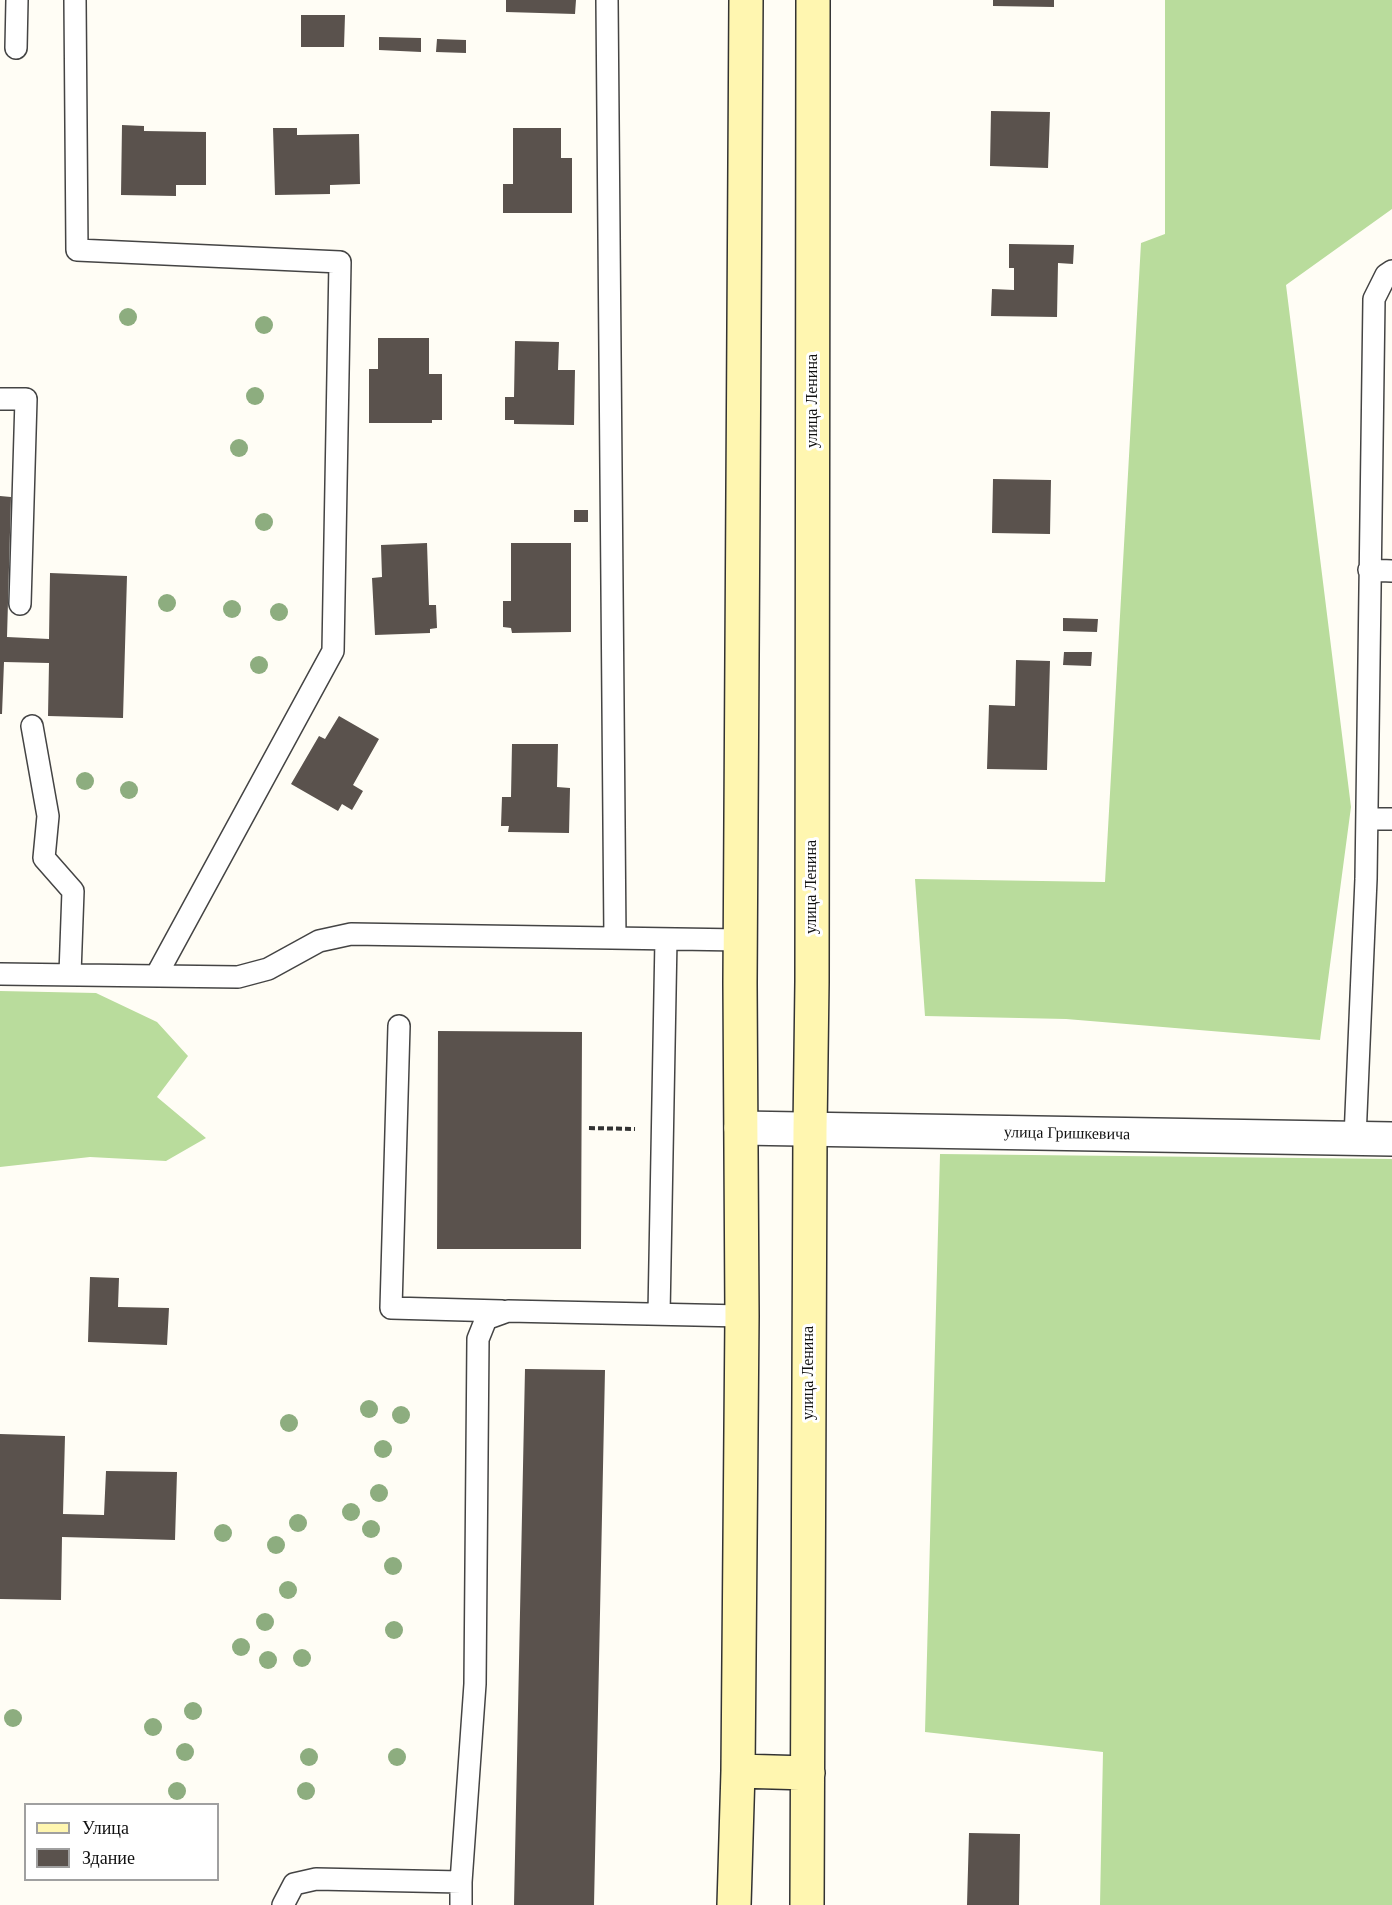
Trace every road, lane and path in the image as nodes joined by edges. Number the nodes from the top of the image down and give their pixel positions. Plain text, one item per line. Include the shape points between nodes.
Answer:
1 (17, 0) edge
2 (75, 0) edge
3 (607, 0) edge
4 (746, 0) edge
5 (813, 0) edge
6 (16, 48) dead end
7 (1392, 271) edge
8 (0, 399) edge
9 (1369, 570) junction
10 (1392, 571) edge
11 (20, 604) dead end
12 (32, 726) dead end
13 (1366, 819) junction
14 (1392, 819) edge
15 (615, 938) junction
16 (666, 939) junction
17 (741, 940) junction
18 (0, 974) edge
19 (70, 974) junction
20 (156, 976) junction
21 (399, 1026) dead end
22 (589, 1128) dead end
23 (741, 1128) junction
24 (663, 1129) junction
25 (810, 1130) junction
26 (1355, 1138) junction
27 (1392, 1139) edge
28 (508, 1311) junction
29 (659, 1314) junction
30 (742, 1316) junction
31 (738, 1771) junction
32 (808, 1773) junction
33 (461, 1882) junction
34 (284, 1905) edge
35 (461, 1905) edge
36 (734, 1905) edge
37 (807, 1905) edge

1 - 6 lane
2 - 20 lane via 77,250 340,262 333,651
3 - 15 lane
4 - 17 street
5 - 25 street, улица Ленина
7 - 9 lane via 1386,274 1374,299
8 - 11 lane via 26,399
9 - 10 lane
9 - 13 lane
12 - 19 lane via 48,816 44,858 73,891
13 - 14 lane
13 - 26 lane
15 - 16 lane
15 - 20 lane via 351,934 319,941 268,969 238,977
16 - 17 lane
16 - 24 lane
17 - 23 street
18 - 19 lane
19 - 20 lane
21 - 28 lane via 391,1308
22 - 24 path
23 - 25 street, улица Гришкевича
23 - 30 street
24 - 29 lane
25 - 26 street, улица Гришкевича
25 - 32 street, улица Ленина
26 - 27 street, улица Гришкевича
28 - 29 lane
28 - 33 lane via 486,1319 478,1339 475,1684
29 - 30 lane
30 - 31 street
31 - 32 street
31 - 36 street
32 - 37 street, улица Ленина
33 - 34 lane via 316,1879 294,1884
33 - 35 lane

